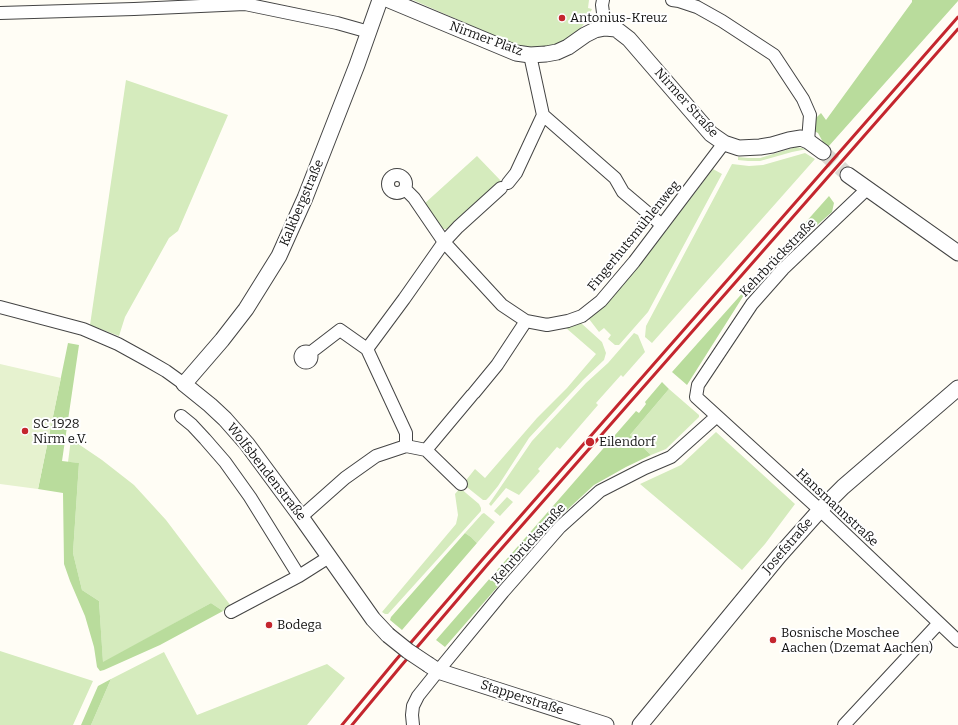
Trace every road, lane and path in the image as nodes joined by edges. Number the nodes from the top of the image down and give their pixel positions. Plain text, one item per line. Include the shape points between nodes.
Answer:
1 (380, 0) edge
2 (389, 0) edge
3 (603, 0) edge
4 (672, 0) edge
5 (0, 13) edge
6 (605, 28) junction
7 (369, 32) junction
8 (530, 55) junction
9 (543, 115) junction
10 (808, 141) junction
11 (724, 143) junction
12 (823, 152) tunnel mouth
13 (848, 175) tunnel mouth
14 (405, 189) dead end
15 (867, 189) junction
16 (662, 225) junction
17 (444, 242) junction
18 (958, 252) edge
19 (0, 307) edge
20 (526, 321) junction
21 (367, 350) junction
22 (310, 353) dead end
23 (184, 384) junction
24 (958, 388) edge
25 (696, 397) joint
26 (181, 416) dead end
27 (717, 416) junction
28 (406, 446) junction
29 (426, 450) junction
30 (461, 484) dead end
31 (820, 510) junction
32 (301, 517) junction
33 (329, 557) junction
34 (299, 576) junction
35 (231, 612) dead end
36 (939, 623) junction
37 (958, 641) edge
38 (433, 668) junction
39 (413, 725) edge
40 (606, 725) edge
41 (640, 725) edge
42 (844, 725) edge

1 - 7 street, Kalkbergstraße
2 - 8 street, Nirmer Platz via 516,53
3 - 6 street
4 - 10 street via 697,7 774,55 803,99 810,115
5 - 7 street via 244,4
6 - 8 street, Nirmer Platz via 595,30 556,52
6 - 11 street, Nirmer Straße via 616,30 629,39 711,134
7 - 23 street, Kalkbergstraße via 305,198 279,256 246,309
8 - 9 street
9 - 16 street via 615,178 623,192
9 - 17 street via 516,173
10 - 11 street, Nirmer Straße via 801,138 749,148
10 - 12 street
11 - 16 street, Fingerhutsmühlenweg
13 - 15 street
14 - 17 street, Fingerhutsmühlenweg
15 - 18 street
15 - 25 street, Kehrbrückstraße via 783,269 752,304 698,385
16 - 20 street, Fingerhutsmühlenweg via 601,301 582,316 547,325
17 - 20 street, Fingerhutsmühlenweg via 502,305
17 - 21 street
19 - 23 street, Wolfsbendenstraße via 84,329 141,356
20 - 29 street via 497,365
21 - 22 street via 340,330
21 - 28 street via 406,433
23 - 32 street, Wolfsbendenstraße via 210,405 247,444
24 - 31 street, Josefstraße
25 - 27 street, Hansmannstraße
26 - 34 street, Wolfsbendenstraße via 205,439 229,468
27 - 31 street, Hansmannstraße
27 - 38 street, Kehrbrückstraße via 671,457 600,491 560,527
28 - 29 street
28 - 32 street via 376,456 345,478
29 - 30 street
31 - 36 street, Hansmannstraße
31 - 41 street, Josefstraße
32 - 33 street, Wolfsbendenstraße
33 - 34 street
33 - 38 street, Wolfsbendenstraße, bridge via 373,619 388,635
34 - 35 street
36 - 37 street, Hansmannstraße
36 - 42 street
38 - 39 street, Kehrbrückstraße via 413,706
38 - 40 street, Stapperstraße

